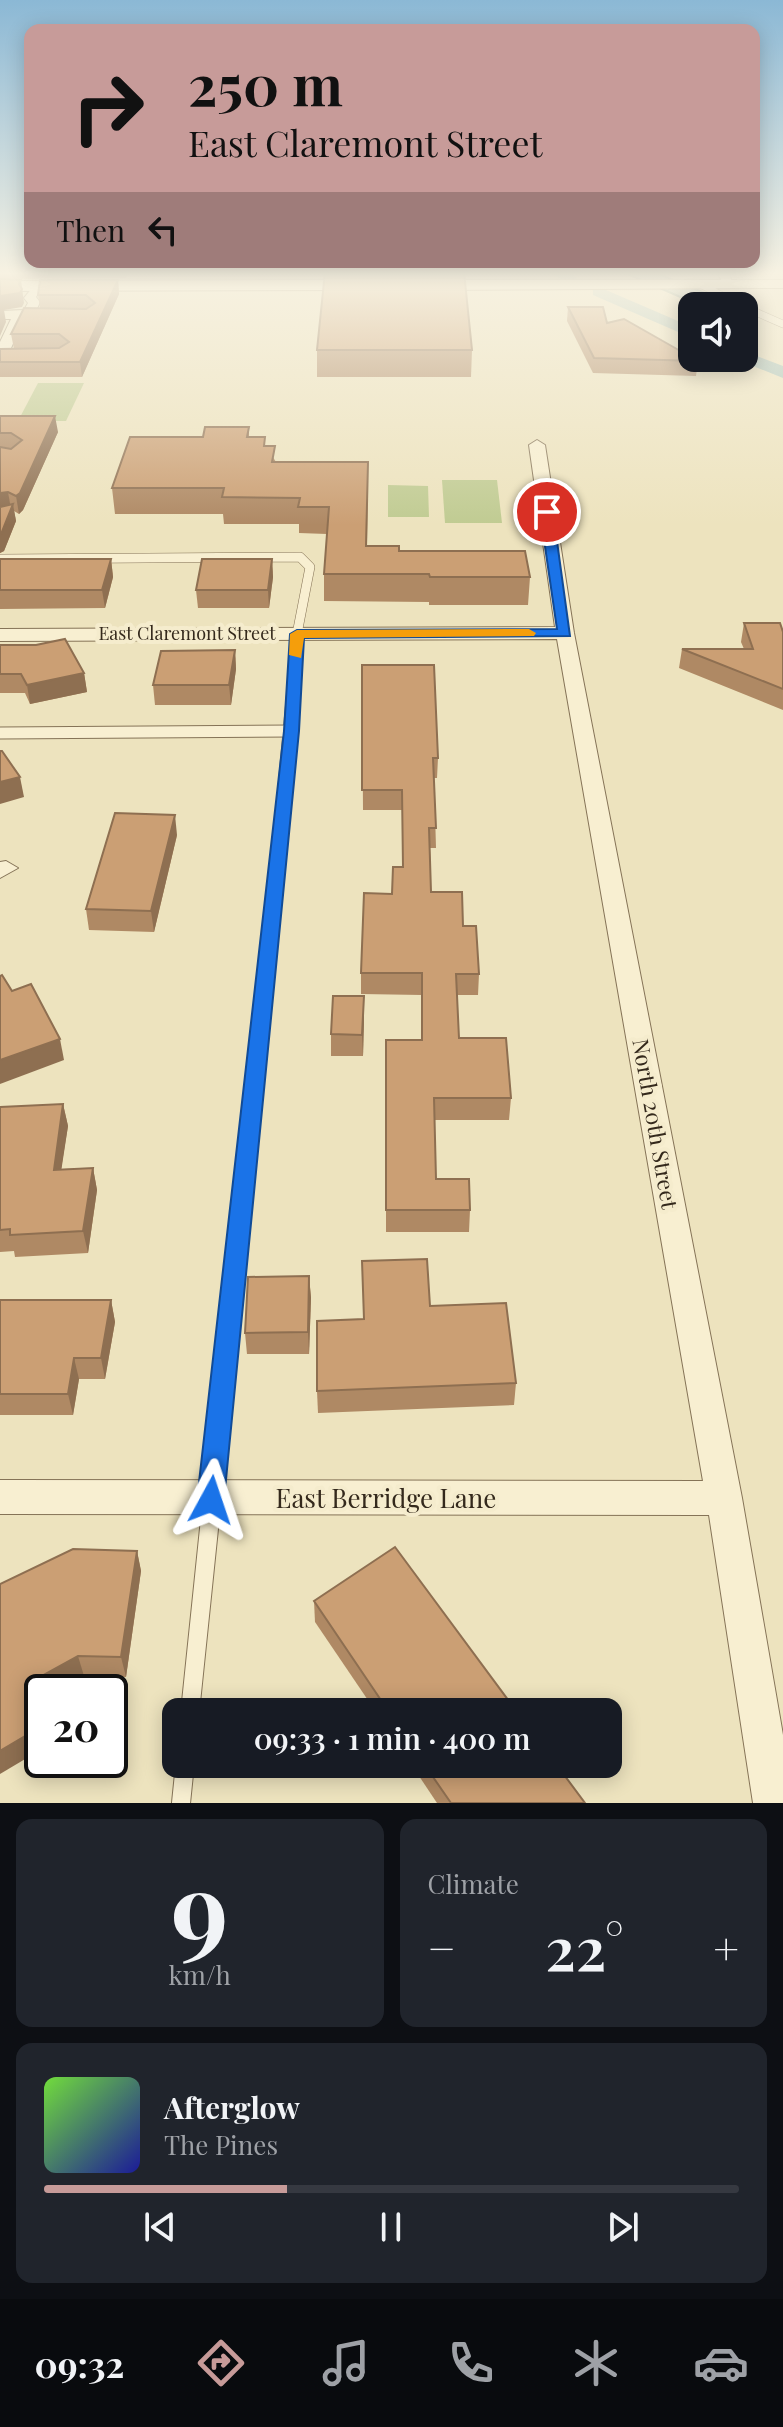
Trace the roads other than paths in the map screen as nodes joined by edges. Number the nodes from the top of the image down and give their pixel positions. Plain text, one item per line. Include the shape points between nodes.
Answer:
1 (537, 445) dead end
2 (0, 559) edge
3 (565, 633) junction
4 (297, 634) junction
5 (0, 635) edge
6 (291, 731) junction
7 (0, 733) edge
8 (0, 1497) edge
9 (724, 1498) junction
10 (211, 1500) junction
11 (191, 1698) edge
12 (184, 1778) edge
13 (181, 1803) edge
14 (774, 1803) edge

1 - 3 street, North 20th Street
2 - 4 lane via 300,557 310,567
3 - 4 street, East Claremont Street
3 - 9 street, North 20th Street
4 - 5 street, East Claremont Street
4 - 6 lane
6 - 7 lane
6 - 10 lane
8 - 10 street, East Berridge Lane
9 - 10 street, East Berridge Lane
9 - 14 street, North 20th Street
10 - 11 lane
12 - 13 lane

